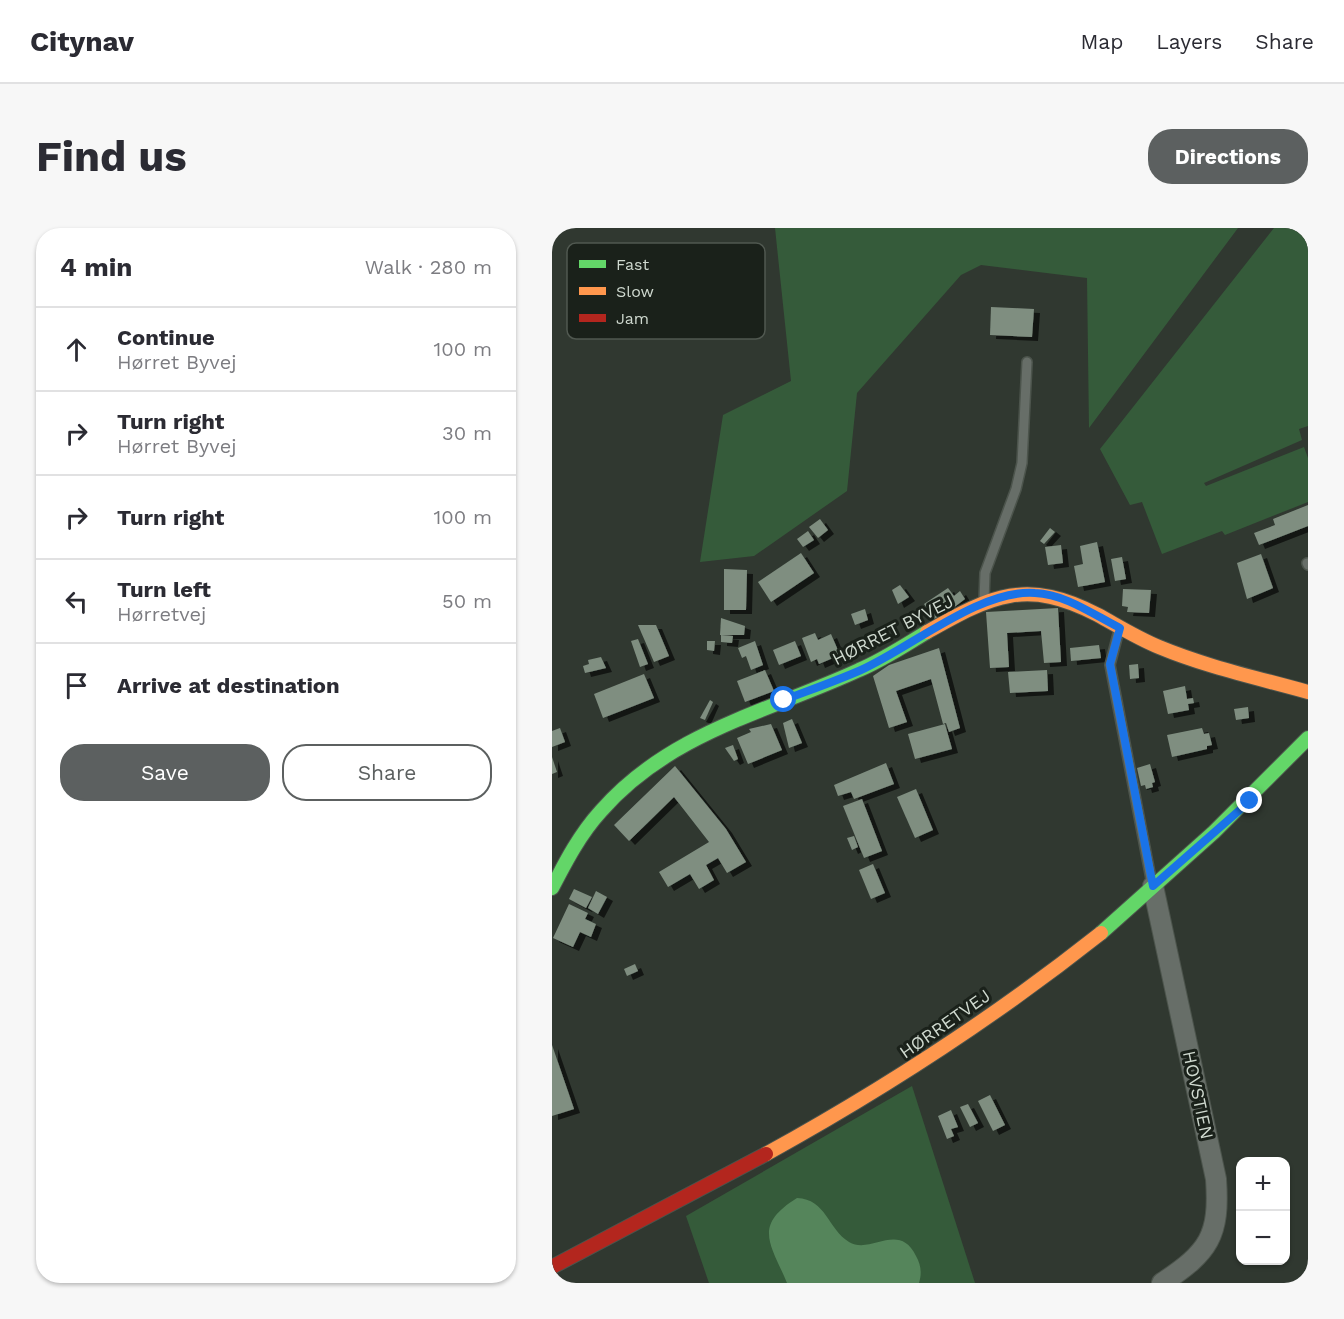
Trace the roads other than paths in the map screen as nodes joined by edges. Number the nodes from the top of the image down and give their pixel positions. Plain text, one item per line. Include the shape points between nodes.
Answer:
1 (1027, 362) dead end
2 (984, 603) junction
3 (1120, 628) junction
4 (1308, 692) edge
5 (1308, 738) edge
6 (1153, 886) junction
7 (552, 888) edge
8 (552, 1267) edge
9 (1162, 1283) edge

1 - 2 lane via 1022,463 985,573
2 - 3 street, HØRRET BYVEJ via 1006,595 1036,593 1062,599
2 - 7 street, HØRRET BYVEJ via 862,670 696,737 622,790 593,818 573,846
3 - 4 street, HØRRET BYVEJ via 1156,646 1233,674
3 - 6 lane via 1110,664
5 - 6 street, HØRRETVEJ via 1250,801
6 - 8 street, HØRRETVEJ via 984,1021 893,1081
6 - 9 street, HOVSTIEN via 1216,1179 1218,1213 1207,1244 1192,1263

